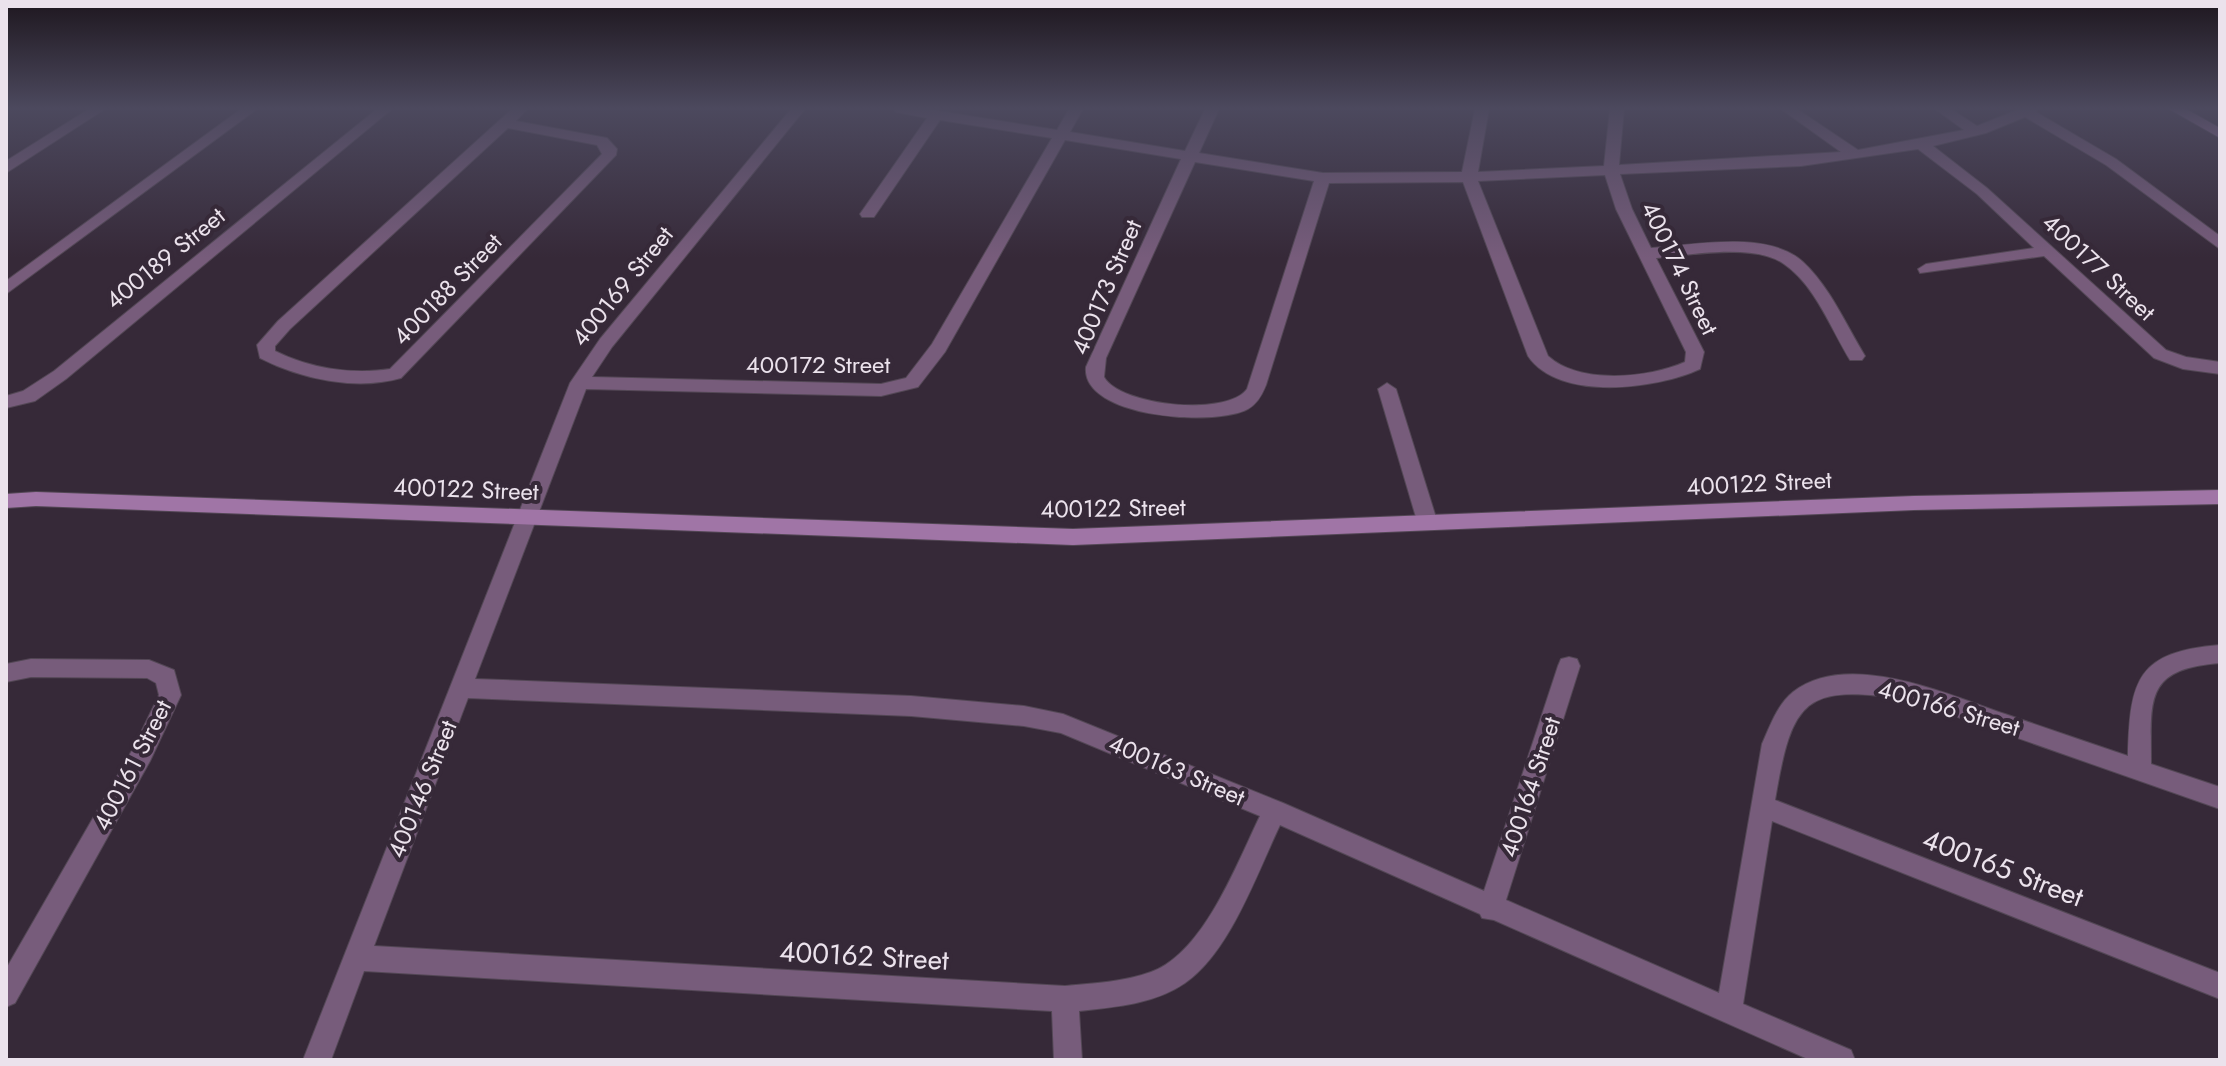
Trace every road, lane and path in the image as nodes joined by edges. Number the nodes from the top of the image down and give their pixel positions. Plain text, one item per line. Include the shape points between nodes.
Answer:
1 (1190, 158) edge
2 (183, 159) edge
3 (324, 159) edge
4 (465, 159) edge
5 (605, 159) edge
6 (757, 159) edge
7 (906, 159) edge
8 (1047, 159) edge
9 (1195, 159) edge
10 (1472, 159) edge
11 (1612, 159) edge
12 (1799, 159) edge
13 (1940, 159) edge
14 (2105, 159) edge
15 (1611, 171) junction
16 (1469, 177) junction
17 (1323, 178) junction
18 (868, 214) dead end
19 (2220, 244) edge
20 (2046, 251) junction
21 (1646, 253) junction
22 (1926, 269) dead end
23 (6, 289) edge
24 (1856, 356) dead end
25 (2220, 368) edge
26 (579, 383) junction
27 (1387, 389) dead end
28 (6, 402) edge
29 (2220, 497) edge
30 (6, 501) edge
31 (524, 517) junction
32 (1428, 524) junction
33 (2220, 654) edge
34 (1569, 666) dead end
35 (6, 673) edge
36 (463, 688) junction
37 (2139, 769) junction
38 (2220, 798) edge
39 (1764, 807) junction
40 (1275, 811) junction
41 (1491, 909) junction
42 (354, 958) junction
43 (2220, 986) edge
44 (6, 994) edge
45 (1065, 999) junction
46 (1729, 1009) junction
47 (317, 1060) edge
48 (1068, 1060) edge
49 (1841, 1060) edge

1 - 17 street, 400173 Street via 1094,370 1096,382 1116,398 1216,410 1236,407 1254,392
2 - 23 street
3 - 28 street, 400189 Street via 60,375 29,396
4 - 5 street, 400188 Street via 277,332 266,345 266,354 302,368 381,378 395,374
6 - 26 street, 400169 Street
7 - 18 street
8 - 26 street, 400172 Street via 939,348 912,383 881,390
9 - 17 street
10 - 16 street
11 - 15 street
12 - 15 street
13 - 20 street, 400177 Street
14 - 19 street
15 - 16 street
15 - 21 street, 400174 Street
16 - 17 street
16 - 21 street, 400174 Street via 1537,356 1558,374 1631,379 1694,365 1695,352
20 - 22 street
20 - 25 street, 400177 Street via 2160,354
21 - 24 street via 1753,249 1779,254 1800,269
26 - 31 street, 400169 Street
27 - 32 street
29 - 32 street, 400122 Street via 1914,503
30 - 31 street, 400122 Street
31 - 32 street, 400122 Street via 1073,537
31 - 36 street, 400146 Street
33 - 37 street via 2182,657 2151,676 2140,720
34 - 41 street, 400164 Street
35 - 44 street, 400161 Street via 31,668 149,669 166,677 170,695
36 - 40 street, 400163 Street via 911,706 1024,716 1117,743
36 - 42 street, 400146 Street
37 - 38 street, 400166 Street
37 - 39 street, 400166 Street via 1909,691 1858,682 1818,689 1791,709 1773,744
39 - 43 street, 400165 Street
39 - 46 street, 400166 Street
40 - 41 street, 400163 Street
40 - 45 street, 400162 Street via 1203,946 1179,972 1144,988
41 - 46 street, 400163 Street
42 - 45 street, 400162 Street
42 - 47 street, 400146 Street
45 - 48 street
46 - 49 street, 400163 Street

